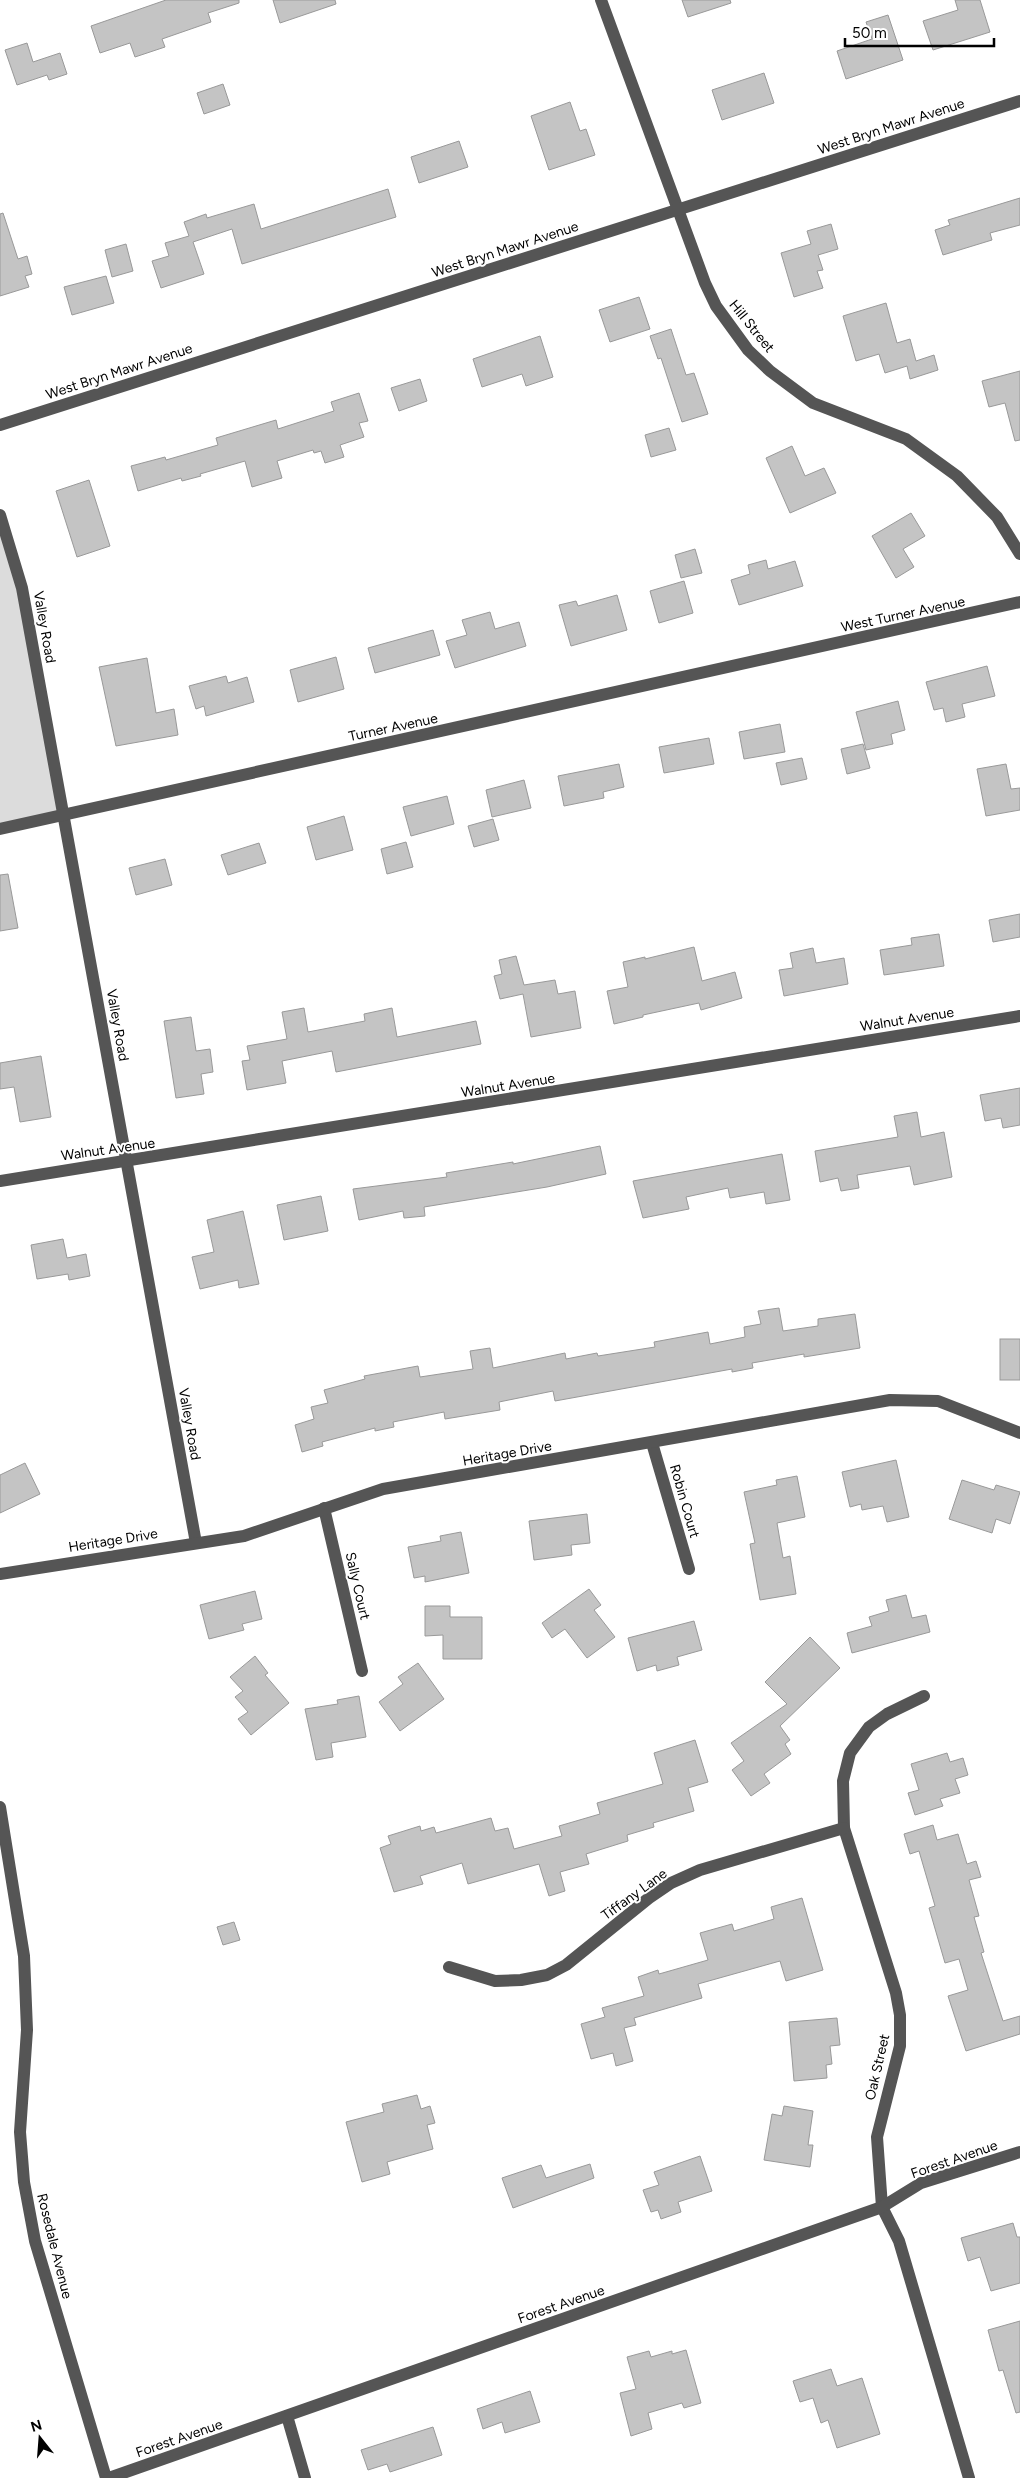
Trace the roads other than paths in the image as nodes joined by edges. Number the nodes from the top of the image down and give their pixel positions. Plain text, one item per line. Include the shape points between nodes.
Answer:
1 (601, 0) edge
2 (1020, 101) edge
3 (678, 210) junction
4 (0, 425) edge
5 (0, 515) edge
6 (1020, 554) edge
7 (1020, 602) edge
8 (793, 654) joint
9 (64, 815) junction
10 (0, 829) edge
11 (1020, 1016) edge
12 (127, 1161) junction
13 (0, 1181) edge
14 (1020, 1433) edge
15 (652, 1443) junction
16 (324, 1508) junction
17 (196, 1543) junction
18 (689, 1569) dead end
19 (0, 1574) edge
20 (362, 1671) dead end
21 (924, 1696) dead end
22 (0, 1807) edge
23 (844, 1828) junction
24 (449, 1967) dead end
25 (1020, 2152) edge
26 (882, 2207) junction
27 (287, 2416) junction
28 (107, 2478) edge
29 (305, 2478) edge
30 (969, 2478) edge

1 - 3 street, Hill Street
2 - 3 street, West Bryn Mawr Avenue
3 - 4 street, West Bryn Mawr Avenue
3 - 6 street, Hill Street via 716,306 748,350 813,403 906,439 958,476 997,517
5 - 9 street, Valley Road via 22,588
7 - 8 street, West Turner Avenue
8 - 9 street, Turner Avenue
9 - 10 street, Turner Avenue
9 - 12 street, Valley Road
11 - 12 street, Walnut Avenue
12 - 13 street, Walnut Avenue
12 - 17 street, Valley Road
14 - 15 street, Heritage Drive via 938,1402 904,1399
15 - 16 street, Heritage Drive via 383,1489
15 - 18 street, Robin Court
16 - 17 street, Heritage Drive via 244,1536
16 - 20 street, Sally Court
17 - 19 street, Heritage Drive
21 - 23 street, Oak Street via 869,1727 850,1754 843,1781
22 - 28 street, Rosedale Avenue via 24,1956 26,2030 20,2132 27,2202 35,2241
23 - 24 street, Tiffany Lane via 700,1870 671,1883 566,1965 547,1975 495,1981
23 - 26 street, Oak Street via 900,2015 900,2046 877,2137
25 - 26 street, Forest Avenue via 921,2183
26 - 27 street, Forest Avenue
26 - 30 street, Oak Street via 900,2241
27 - 28 street, Forest Avenue
27 - 29 street

